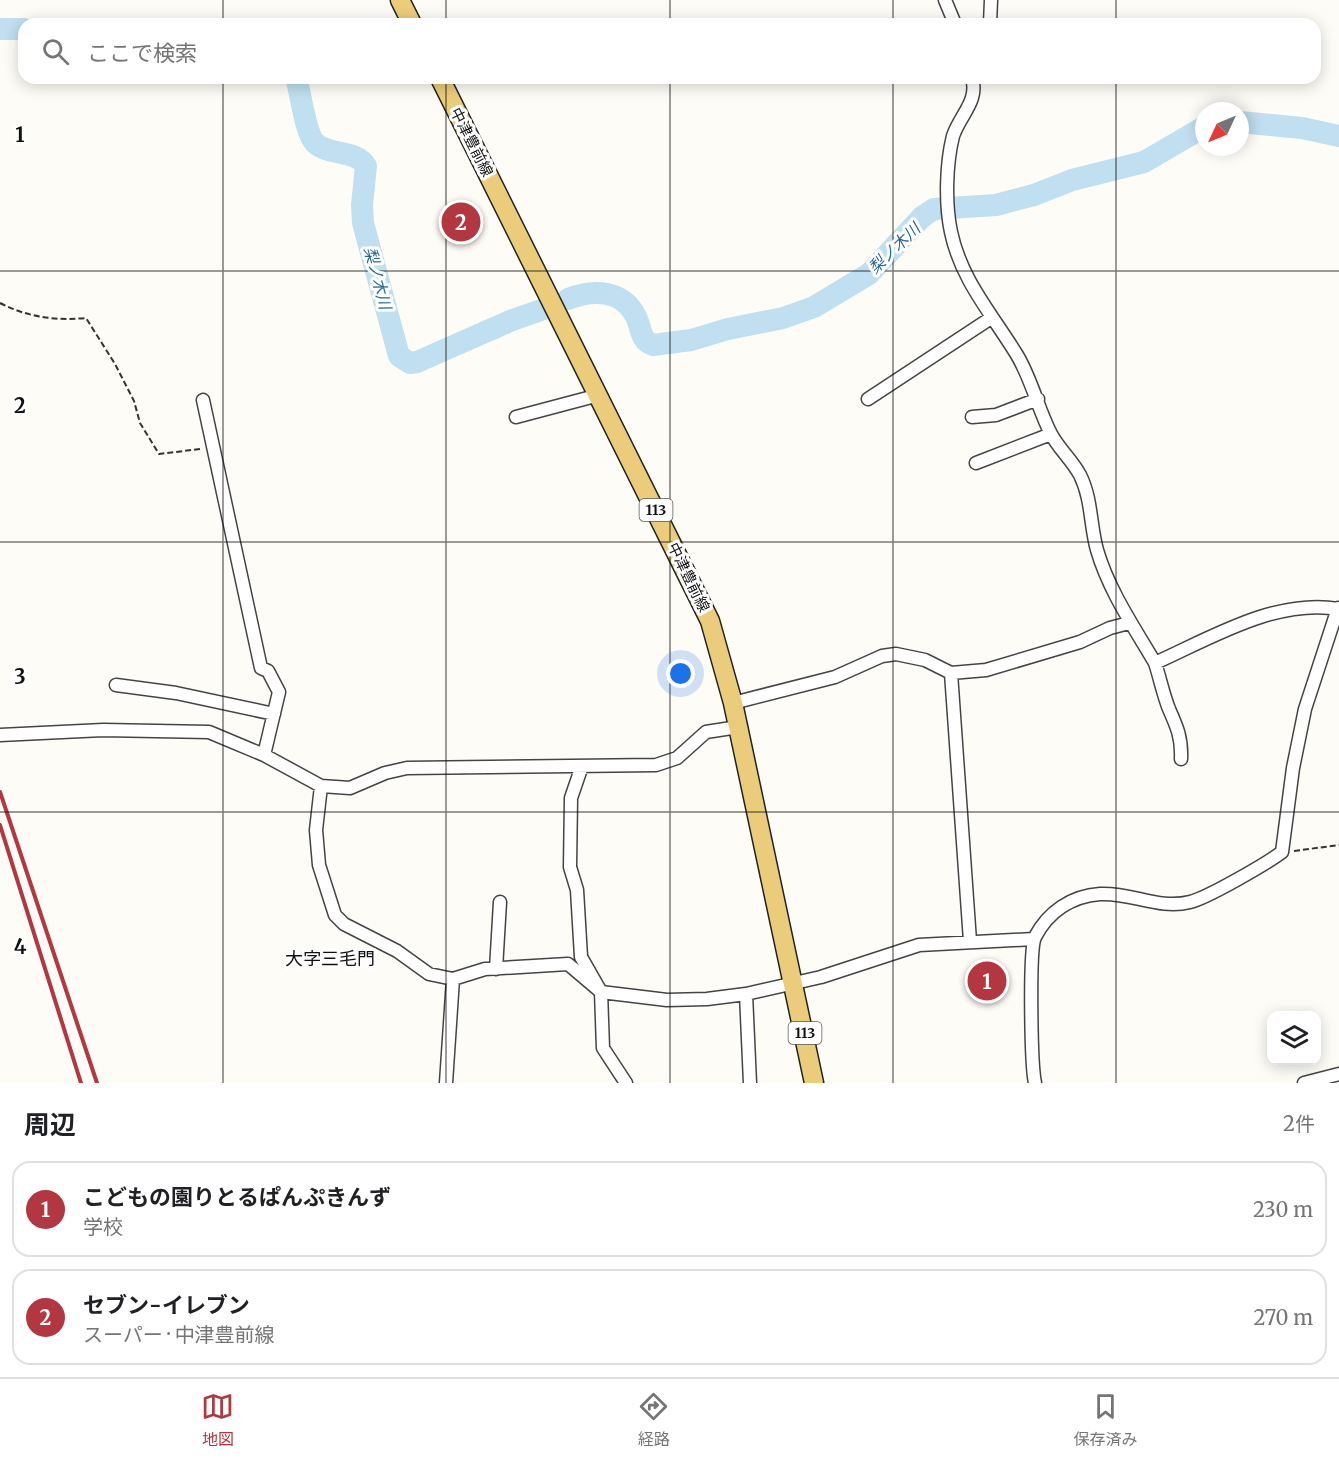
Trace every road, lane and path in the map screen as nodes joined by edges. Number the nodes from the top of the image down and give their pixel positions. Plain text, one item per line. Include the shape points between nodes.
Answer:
1 (400, 0) edge
2 (945, 0) edge
3 (991, 0) edge
4 (409, 18) edge
5 (952, 18) edge
6 (990, 18) edge
7 (443, 84) edge
8 (972, 84) edge
9 (0, 303) edge
10 (991, 318) junction
11 (599, 395) junction
12 (868, 399) dead end
13 (1038, 399) junction
14 (203, 400) dead end
15 (516, 417) dead end
16 (972, 417) dead end
17 (1051, 434) junction
18 (213, 447) junction
19 (976, 463) dead end
20 (1338, 608) edge
21 (1129, 623) junction
22 (1155, 663) junction
23 (951, 673) junction
24 (116, 685) dead end
25 (733, 703) junction
26 (274, 714) junction
27 (738, 727) junction
28 (0, 735) edge
29 (264, 755) junction
30 (1181, 759) dead end
31 (582, 766) junction
32 (321, 786) junction
33 (1339, 845) edge
34 (1282, 852) junction
35 (500, 902) dead end
36 (1034, 939) junction
37 (970, 941) junction
38 (496, 969) junction
39 (453, 979) junction
40 (795, 983) junction
41 (601, 992) junction
42 (746, 994) junction
43 (1339, 1074) edge
44 (446, 1083) edge
45 (627, 1083) edge
46 (750, 1083) edge
47 (814, 1083) edge
48 (1035, 1083) edge
49 (1304, 1083) edge

1 - 4 main road
2 - 5 street
3 - 6 street
7 - 11 main road, 中津豊前線 / 113
8 - 10 street via 974,96 954,136 949,173 950,225 955,250
9 - 18 path via 24,314 68,320 86,318 115,364 134,401 140,423 159,454
10 - 12 street
10 - 13 street via 1017,355
11 - 15 street
11 - 25 main road, 中津豊前線 / 113 via 710,621
13 - 16 street via 996,415
13 - 17 street
14 - 18 street
17 - 19 street
17 - 21 street via 1080,475 1090,505 1097,550
18 - 26 street via 261,668 268,671 279,692
20 - 22 street via 1308,606 1255,620
20 - 34 street via 1305,710
21 - 22 street
21 - 23 street via 1008,664
22 - 30 street via 1169,709 1178,724
23 - 25 street via 925,660 889,655 835,677
23 - 37 street
24 - 26 street via 177,693
25 - 27 main road, 中津豊前線 / 113
26 - 29 street
27 - 31 street via 706,732 677,758 656,765
27 - 40 main road, 中津豊前線 / 113
28 - 29 street via 184,729 210,732
29 - 32 street
31 - 32 street via 407,768 350,788
31 - 41 street via 570,798 570,867 577,890 581,957
32 - 39 street via 316,830 319,865 335,915 429,974
33 - 34 path
34 - 36 street via 1191,902 1165,906 1119,894 1073,898
35 - 38 street
36 - 37 street
36 - 48 street via 1031,1046
37 - 40 street via 919,945
38 - 39 street
38 - 41 street via 568,964
39 - 44 street
40 - 42 street
40 - 47 main road, 中津豊前線 / 113
41 - 42 street via 667,1000
41 - 45 street via 603,1048
42 - 46 street
43 - 49 street

